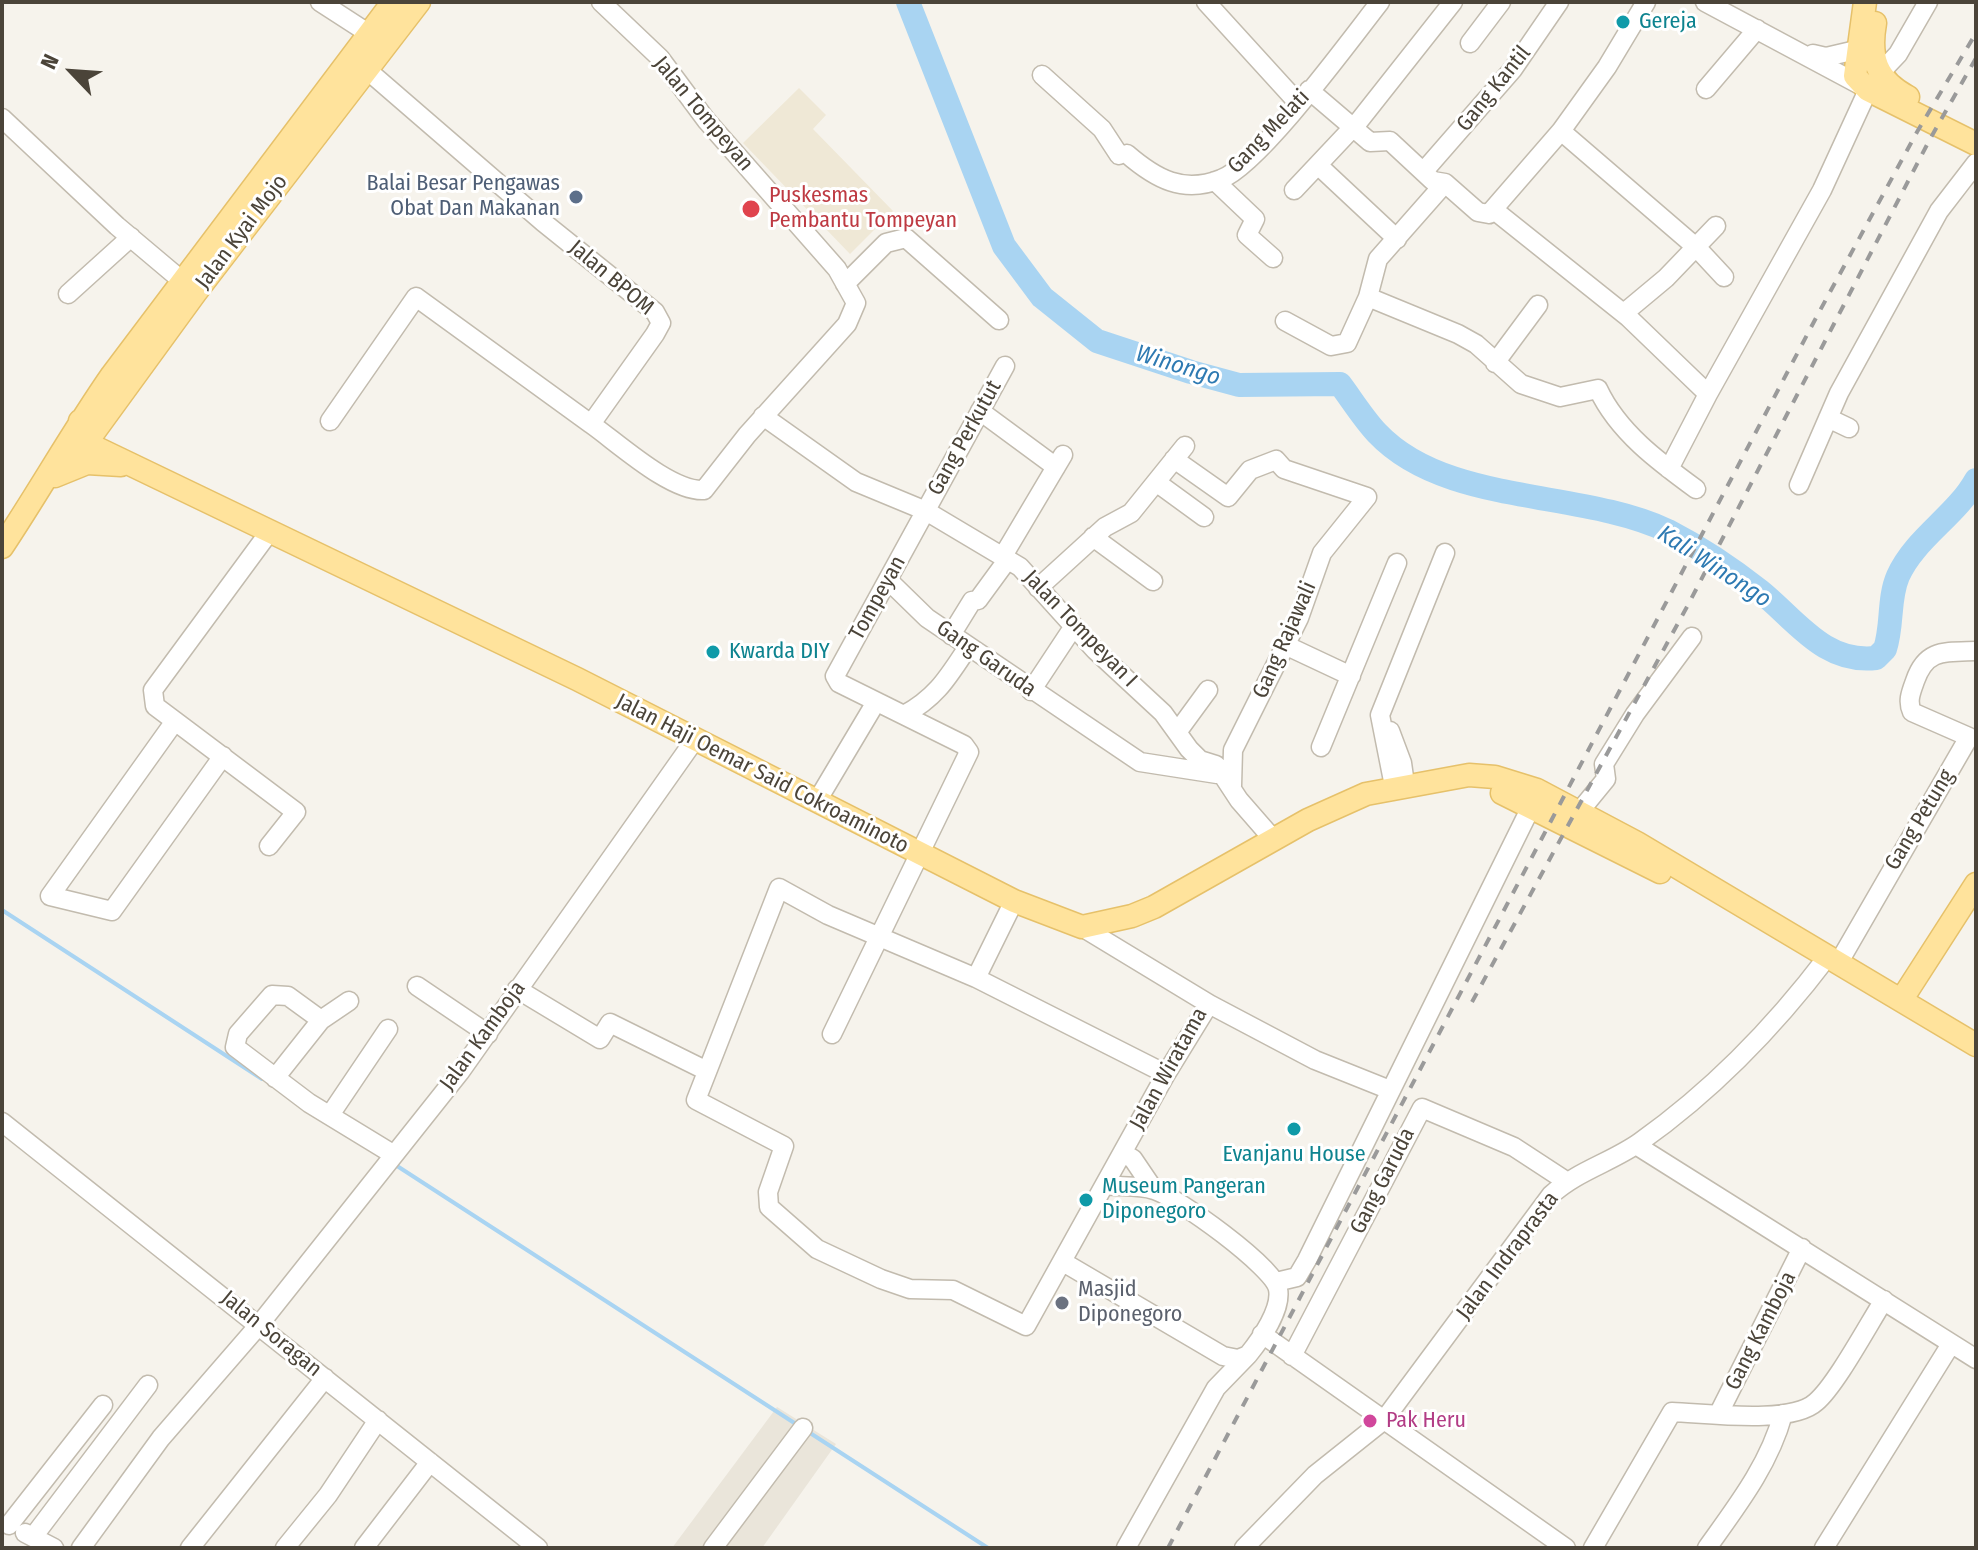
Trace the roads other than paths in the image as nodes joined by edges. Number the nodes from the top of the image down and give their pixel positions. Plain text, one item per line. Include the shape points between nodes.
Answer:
1 (320, 2) edge
2 (393, 2) edge
3 (419, 2) edge
4 (601, 2) edge
5 (1206, 2) edge
6 (1380, 2) edge
7 (1453, 2) edge
8 (1501, 2) edge
9 (1559, 2) edge
10 (1646, 2) edge
11 (1705, 2) edge
12 (1865, 2) edge
13 (1878, 2) edge
14 (1928, 2) edge
15 (1757, 29) junction
16 (368, 33) junction
17 (1470, 43) dead end
18 (1798, 50) junction
19 (1856, 50) junction
20 (366, 69) junction
21 (1042, 75) dead end
22 (1871, 83) junction
23 (1706, 89) dead end
24 (1304, 97) junction
25 (2, 118) edge
26 (1352, 129) junction
27 (1561, 131) junction
28 (1976, 132) edge
29 (1976, 144) edge
30 (1976, 163) edge
31 (1320, 167) junction
32 (1424, 171) junction
33 (1215, 181) junction
34 (1445, 183) junction
35 (1294, 190) dead end
36 (1494, 210) junction
37 (1716, 226) dead end
38 (131, 237) junction
39 (1397, 239) junction
40 (1697, 248) junction
41 (1273, 258) dead end
42 (1724, 277) dead end
43 (845, 284) junction
44 (188, 286) junction
45 (68, 294) dead end
46 (1368, 297) junction
47 (1538, 305) dead end
48 (1624, 313) junction
49 (999, 320) dead end
50 (1285, 321) dead end
51 (1495, 363) junction
52 (1005, 366) dead end
53 (1708, 394) junction
54 (118, 398) junction
55 (980, 411) junction
56 (763, 416) junction
57 (1828, 418) junction
58 (330, 421) dead end
59 (591, 424) junction
60 (1849, 428) dead end
61 (72, 446) junction
62 (138, 468) junction
63 (1669, 469) junction
64 (1156, 482) junction
65 (1799, 485) dead end
66 (1696, 489) dead end
67 (39, 492) junction
68 (926, 511) junction
69 (1204, 517) dead end
70 (270, 531) junction
71 (1093, 537) junction
72 (2, 547) edge
73 (1445, 553) dead end
74 (1006, 557) junction
75 (1397, 563) dead end
76 (888, 580) junction
77 (1153, 581) dead end
78 (1038, 588) junction
79 (1074, 626) junction
80 (951, 635) junction
81 (1692, 637) dead end
82 (1285, 645) junction
83 (968, 647) junction
84 (1976, 651) edge
85 (1351, 676) junction
86 (1208, 690) dead end
87 (1031, 691) junction
88 (876, 702) junction
89 (904, 715) junction
90 (175, 721) junction
91 (1178, 731) junction
92 (696, 738) junction
93 (1321, 747) dead end
94 (223, 756) junction
95 (1446, 779) junction
96 (1228, 782) junction
97 (1399, 785) junction
98 (817, 801) junction
99 (1532, 805) junction
100 (1579, 812) junction
101 (1273, 839) junction
102 (269, 846) dead end
103 (917, 853) junction
104 (1976, 884) edge
105 (1014, 901) junction
106 (1735, 904) junction
107 (1082, 927) junction
108 (883, 936) junction
109 (1833, 959) junction
110 (976, 978) junction
111 (417, 986) dead end
112 (517, 989) junction
113 (1902, 999) junction
114 (349, 1001) dead end
115 (1209, 1004) junction
116 (321, 1020) junction
117 (388, 1029) dead end
118 (488, 1034) junction
119 (832, 1034) dead end
120 (1976, 1045) edge
121 (707, 1071) junction
122 (1166, 1074) junction
123 (275, 1078) junction
124 (1390, 1090) junction
125 (330, 1115) junction
126 (2, 1122) edge
127 (1636, 1145) junction
128 (1123, 1153) junction
129 (386, 1160) junction
130 (1566, 1181) junction
131 (1105, 1185) junction
132 (1154, 1190) junction
133 (1802, 1248) junction
134 (1063, 1262) junction
135 (1276, 1282) junction
136 (1884, 1300) junction
137 (259, 1325) junction
138 (1262, 1334) junction
139 (1951, 1344) junction
140 (1248, 1355) junction
141 (1292, 1356) junction
142 (1976, 1359) edge
143 (325, 1378) junction
144 (148, 1385) dead end
145 (103, 1405) dead end
146 (1719, 1413) junction
147 (1783, 1414) junction
148 (378, 1420) junction
149 (1384, 1420) junction
150 (803, 1428) dead end
151 (430, 1462) junction
152 (6, 1523) edge
153 (33, 1537) junction
154 (54, 1548) edge
155 (81, 1548) edge
156 (190, 1548) edge
157 (285, 1548) edge
158 (364, 1548) edge
159 (538, 1548) edge
160 (713, 1548) edge
161 (1126, 1548) edge
162 (1244, 1548) edge
163 (1566, 1548) edge
164 (1593, 1548) edge
165 (1707, 1548) edge
166 (1824, 1548) edge

1 - 16 street
2 - 16 main road, Jalan Kyai Mojo
3 - 20 main road, Jalan Kyai Mojo
4 - 43 street, Jalan Tompeyan via 660,58
5 - 24 street
6 - 24 street, Gang Melati
7 - 26 street
8 - 17 street
9 - 32 street, Gang Kantil via 1508,76
10 - 27 street
11 - 15 street
12 - 19 main road
13 - 22 main road
14 - 22 street via 1898,54
15 - 18 street
15 - 23 street
16 - 44 main road, Jalan Kyai Mojo
18 - 19 street via 1826,57
18 - 22 street
19 - 22 main road via 1855,76
20 - 44 main road, Jalan Kyai Mojo
20 - 59 street, Jalan BPOM via 659,316 655,334
21 - 33 street, Gang Melati via 1123,155 1169,183
22 - 28 main road
22 - 29 main road
22 - 53 street via 1822,190
24 - 26 street
24 - 33 street, Gang Melati via 1237,169
25 - 38 street
26 - 31 street
26 - 32 street via 1370,142 1390,141
27 - 36 street
27 - 40 street
30 - 57 street via 1939,211
31 - 35 street
31 - 39 street
32 - 34 street via 1433,181
33 - 41 street via 1255,219 1247,235
34 - 36 street via 1483,215
34 - 39 street
36 - 48 street
37 - 40 street
38 - 44 street
38 - 45 street
39 - 46 street via 1378,259
40 - 42 street
40 - 48 street
43 - 49 street via 886,243 906,238
43 - 56 street, Jalan Tompeyan via 856,303 855,313
44 - 54 main road, Jalan Kyai Mojo
44 - 61 main road, Jalan Kyai Mojo
46 - 50 street via 1342,346 1323,343
46 - 51 street via 1458,334
47 - 51 street
48 - 53 street
51 - 63 street via 1515,382 1547,394 1568,397 1598,389 1608,409
52 - 55 street, Gang Perkutut
53 - 63 street
54 - 61 main road, Jalan Kyai Mojo
54 - 62 main road via 110,429 120,450
55 - 68 street, Gang Perkutut
55 - 74 street via 1060,461
56 - 59 street via 711,483 699,490 676,483
56 - 68 street, Jalan Tompeyan I via 856,482
57 - 60 street
57 - 65 street
58 - 59 street via 416,297
61 - 62 main road, Jalan Haji Oemar Said Cokroaminoto
61 - 67 main road, Jalan Kyai Mojo
62 - 67 main road via 100,462 73,466
62 - 70 main road, Jalan Haji Oemar Said Cokroaminoto
63 - 66 street
64 - 69 street
64 - 71 street via 1131,513
64 - 82 street, Gang Rajawali via 1180,453 1228,497 1250,470 1276,460 1284,469 1365,495 1364,504 1322,553
67 - 72 main road, Jalan Kyai Mojo
68 - 74 street, Jalan Tompeyan I
68 - 76 street, Tompeyan
70 - 90 street via 156,684 153,703
70 - 92 main road, Jalan Haji Oemar Said Cokroaminoto
71 - 77 street
71 - 78 street
73 - 97 street via 1380,715 1393,735
74 - 78 street, Jalan Tompeyan I
74 - 80 street
75 - 85 street
76 - 80 street, Gang Garuda
76 - 88 street, Tompeyan via 835,679
78 - 79 street, Jalan Tompeyan I
79 - 87 street
79 - 91 street, Jalan Tompeyan I
80 - 83 street, Gang Garuda
81 - 100 street via 1635,714 1604,764 1606,779
82 - 85 street
82 - 96 street, Gang Rajawali via 1233,750
83 - 87 street, Gang Garuda
83 - 89 street via 927,702
84 - 109 street, Gang Petung via 1921,662 1910,709 1969,737
85 - 93 street
86 - 91 street
87 - 96 street, Gang Garuda via 1140,762
88 - 89 street
88 - 98 street
89 - 103 street via 968,749
90 - 94 street
90 - 94 street via 50,896 112,911
91 - 96 street, Jalan Tompeyan I via 1200,760 1216,765
92 - 98 main road, Jalan Haji Oemar Said Cokroaminoto
92 - 112 street, Jalan Kamboja
94 - 102 street via 296,812
95 - 97 main road
95 - 99 main road
95 - 100 main road via 1495,777 1537,790
96 - 101 street, Jalan Tompeyan I
97 - 101 main road via 1333,808
98 - 103 main road, Jalan Haji Oemar Said Cokroaminoto
99 - 106 main road via 1700,892
99 - 124 street
100 - 106 main road via 1699,878
101 - 107 main road via 1154,907
103 - 105 main road, Jalan Haji Oemar Said Cokroaminoto
103 - 108 street
104 - 113 main road
105 - 107 main road, Jalan Haji Oemar Said Cokroaminoto
105 - 110 street
106 - 109 main road
107 - 115 street, Jalan Wiratama
108 - 110 street
108 - 119 street
108 - 121 street via 779,888
109 - 113 main road
109 - 127 street, Jalan Indraprasta via 1726,1070
110 - 122 street
111 - 118 street
112 - 118 street, Jalan Kamboja
112 - 121 street via 600,1039 610,1023
113 - 120 main road
114 - 116 street
115 - 122 street, Jalan Wiratama
115 - 124 street via 1315,1060
116 - 123 street
116 - 123 street via 288,996 265,999 234,1045
117 - 125 street
118 - 129 street, Jalan Kamboja
121 - 134 street, Jalan Wiratama via 696,1100 784,1146 768,1192 769,1207 817,1249 895,1285 960,1293 1026,1326
122 - 128 street, Jalan Wiratama
123 - 125 street
124 - 135 street via 1297,1277
125 - 129 street
126 - 137 street, Jalan Soragan
127 - 130 street, Jalan Indraprasta
127 - 133 street
128 - 131 street, Jalan Wiratama
128 - 132 street
129 - 137 street, Jalan Kamboja
130 - 141 street, Gang Garuda via 1514,1147 1422,1108
130 - 149 street, Jalan Indraprasta via 1522,1230
131 - 132 street
131 - 134 street, Jalan Wiratama
132 - 135 street via 1232,1240
133 - 136 street
133 - 146 street, Gang Kamboja
134 - 140 street via 1223,1356
135 - 138 street via 1278,1303
136 - 139 street
136 - 147 street via 1816,1403
137 - 143 street, Jalan Soragan
137 - 155 street, Jalan Kamboja via 161,1438
138 - 140 street
138 - 141 street
139 - 142 street
139 - 166 street
140 - 161 street via 1216,1388
141 - 149 street
143 - 148 street, Jalan Soragan
143 - 156 street
144 - 153 street
145 - 152 street
146 - 147 street, Gang Kamboja
146 - 164 street, Gang Kamboja via 1672,1412
147 - 165 street via 1763,1464
148 - 151 street, Jalan Soragan
148 - 157 street
149 - 162 street, Jalan Indraprasta via 1315,1475
149 - 163 street
150 - 160 street
151 - 158 street
151 - 159 street, Jalan Soragan
152 - 153 street
153 - 154 street

